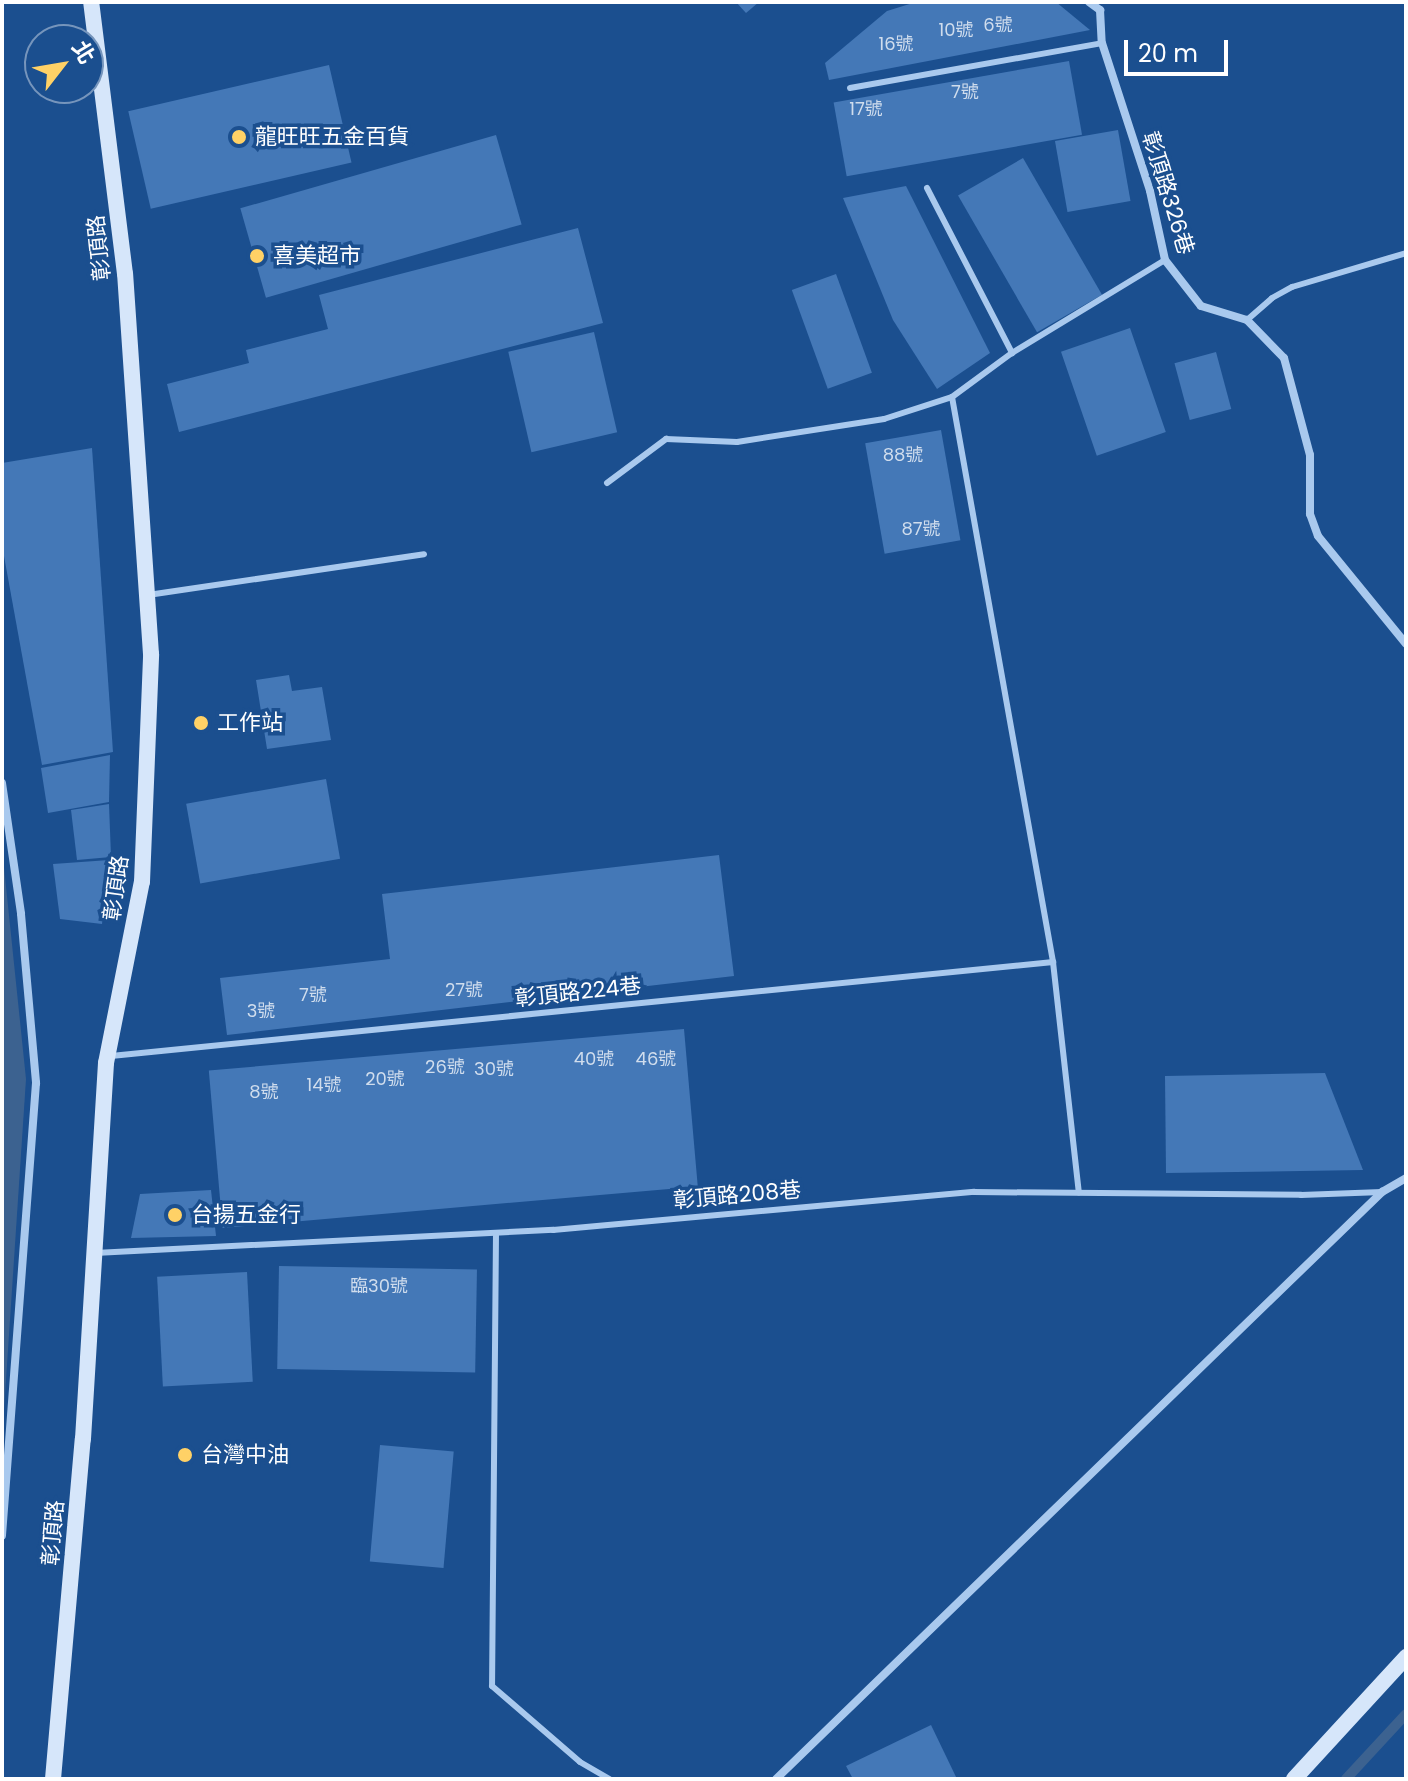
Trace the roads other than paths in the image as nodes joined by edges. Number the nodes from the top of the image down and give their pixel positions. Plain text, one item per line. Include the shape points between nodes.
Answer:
1 (91, 2) edge
2 (1089, 2) edge
3 (1102, 43) junction
4 (850, 88) dead end
5 (927, 188) dead end
6 (1406, 253) edge
7 (1165, 260) junction
8 (1247, 320) junction
9 (1012, 353) junction
10 (952, 397) junction
11 (607, 483) dead end
12 (424, 554) dead end
13 (145, 595) junction
14 (1406, 644) edge
15 (2, 783) edge
16 (1053, 962) junction
17 (107, 1056) junction
18 (1406, 1178) edge
19 (1382, 1192) junction
20 (1079, 1193) junction
21 (496, 1233) junction
22 (95, 1253) junction
23 (2, 1536) edge
24 (1406, 1657) edge
25 (53, 1779) edge
26 (610, 1779) edge
27 (776, 1779) edge
28 (1294, 1779) edge

1 - 13 street, 彰頂路 via 125,274
2 - 3 street, 彰頂路326巷 via 1100,10
3 - 4 lane
3 - 7 street, 彰頂路326巷 via 1150,191
5 - 9 lane
6 - 8 lane via 1292,287
7 - 8 street, 彰頂路326巷 via 1201,306
7 - 9 lane
8 - 14 street, 彰頂路326巷 via 1284,358 1310,455 1310,514 1318,536
9 - 10 lane
10 - 11 lane via 884,419 737,442 666,439
10 - 16 lane
12 - 13 lane
13 - 17 street, 彰頂路 via 151,654 142,882
15 - 23 street via 21,914 36,1083
16 - 17 lane, 彰頂路224巷
16 - 20 lane
17 - 22 street, 彰頂路
18 - 19 street
19 - 20 lane, 彰頂路208巷
19 - 27 street
20 - 21 lane, 彰頂路208巷 via 974,1192
21 - 22 lane, 彰頂路208巷
21 - 26 lane via 492,1686 580,1762
22 - 25 street, 彰頂路
24 - 28 street

